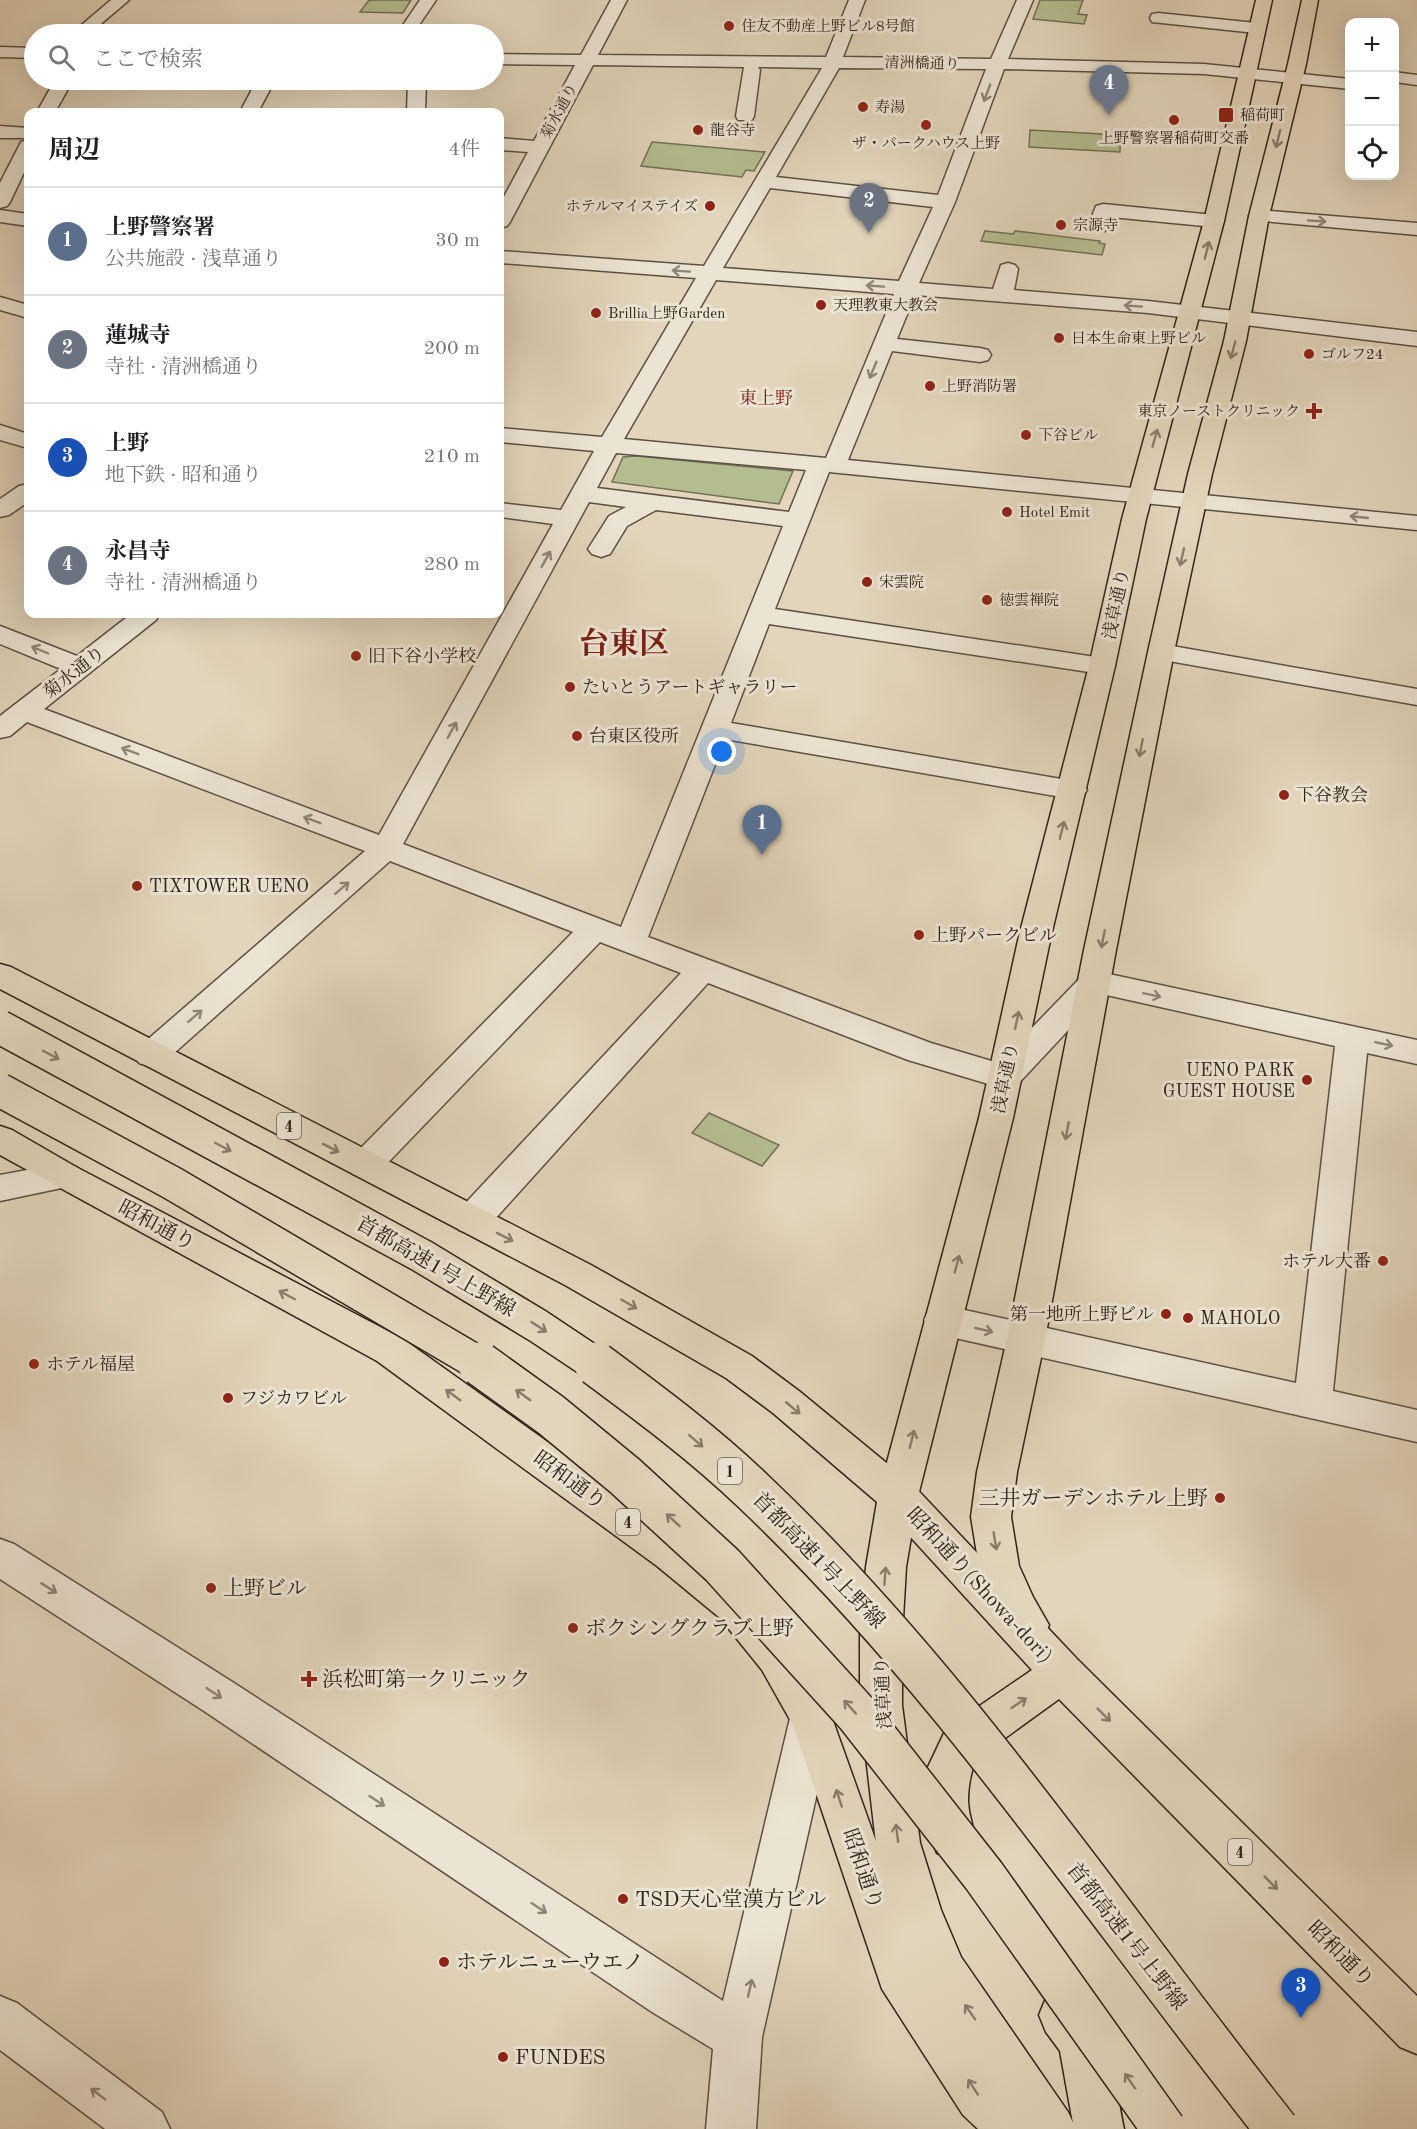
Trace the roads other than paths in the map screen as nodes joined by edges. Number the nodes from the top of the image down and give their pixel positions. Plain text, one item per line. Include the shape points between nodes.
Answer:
1 (121, 0) edge
2 (429, 0) edge
3 (619, 0) edge
4 (857, 0) edge
5 (1025, 0) edge
6 (1264, 0) edge
7 (1310, 0) edge
8 (1158, 18) dead end
9 (91, 24) edge
10 (412, 24) edge
11 (1257, 28) junction
12 (0, 43) edge
13 (24, 43) edge
14 (504, 51) edge
15 (0, 52) edge
16 (24, 53) edge
17 (589, 56) junction
18 (835, 57) junction
19 (504, 59) edge
20 (1000, 59) junction
21 (1249, 66) junction
22 (751, 70) dead end
23 (1295, 71) junction
24 (1345, 71) edge
25 (1399, 78) edge
26 (1417, 80) edge
27 (1345, 83) edge
28 (58, 90) edge
29 (261, 90) edge
30 (417, 90) edge
31 (1399, 91) edge
32 (1417, 93) edge
33 (48, 108) edge
34 (251, 108) edge
35 (416, 108) edge
36 (745, 116) dead end
37 (0, 132) edge
38 (24, 133) edge
39 (504, 144) edge
40 (540, 147) junction
41 (24, 155) edge
42 (9, 187) edge
43 (754, 189) junction
44 (945, 202) junction
45 (504, 214) edge
46 (0, 216) edge
47 (1259, 216) junction
48 (24, 219) edge
49 (1214, 221) junction
50 (1098, 227) dead end
51 (1417, 229) edge
52 (504, 256) edge
53 (1008, 269) dead end
54 (711, 273) junction
55 (907, 288) junction
56 (1002, 296) junction
57 (0, 303) edge
58 (24, 311) edge
59 (1191, 312) junction
60 (1240, 317) junction
61 (1417, 339) edge
62 (884, 344) junction
63 (980, 355) dead end
64 (24, 419) edge
65 (2, 432) edge
66 (504, 435) edge
67 (24, 440) edge
68 (609, 445) junction
69 (827, 465) junction
70 (24, 493) edge
71 (582, 494) junction
72 (1140, 494) junction
73 (1195, 500) junction
74 (650, 504) junction
75 (2, 507) edge
76 (504, 510) edge
77 (24, 515) edge
78 (568, 518) junction
79 (797, 520) junction
80 (1417, 523) edge
81 (601, 549) dead end
82 (760, 615) junction
83 (142, 618) edge
84 (0, 634) edge
85 (1161, 652) junction
86 (1102, 666) junction
87 (79, 667) junction
88 (1417, 697) edge
89 (24, 711) junction
90 (715, 729) junction
91 (0, 730) edge
92 (1073, 790) junction
93 (386, 849) junction
94 (596, 927) junction
95 (631, 940) junction
96 (704, 968) junction
97 (0, 975) edge
98 (1095, 982) junction
99 (0, 1027) edge
100 (1352, 1038) junction
101 (1417, 1052) edge
102 (151, 1054) junction
103 (1005, 1077) junction
104 (0, 1090) edge
105 (0, 1139) edge
106 (365, 1165) junction
107 (64, 1176) junction
108 (0, 1188) edge
109 (472, 1220) junction
110 (942, 1320) junction
111 (1026, 1339) junction
112 (1313, 1404) junction
113 (1417, 1426) edge
114 (898, 1496) junction
115 (0, 1557) edge
116 (1062, 1673) junction
117 (812, 1718) junction
118 (0, 2020) edge
119 (1417, 2030) edge
120 (738, 2037) junction
121 (145, 2129) edge
122 (731, 2129) edge
123 (1014, 2129) edge
124 (1052, 2129) edge
125 (1099, 2129) edge
126 (1164, 2129) edge
127 (1277, 2129) edge

1 - 9 street
2 - 10 street
3 - 17 street, 菊水通り
4 - 18 street
5 - 20 street
6 - 11 main road, 浅草通り
7 - 23 main road
8 - 11 street
11 - 21 main road, 浅草通り
12 - 13 street
14 - 17 street, 清洲橋通り
15 - 16 street
17 - 18 street, 清洲橋通り
17 - 19 street, 清洲橋通り
17 - 40 street, 菊水通り
18 - 20 street, 清洲橋通り
18 - 43 street
20 - 21 street, 清洲橋通り
20 -> 44 street
21 - 23 street, 清洲橋通り
21 - 49 main road, 浅草通り
22 - 36 street
23 - 24 street, 清洲橋通り
23 - 27 street, 清洲橋通り
23 -> 47 main road
25 - 26 street
28 - 33 street
29 - 34 street
30 - 35 street
31 - 32 street
37 - 38 street
39 - 40 street
40 - 45 street, 菊水通り
41 - 42 street
43 - 44 street
43 - 54 street
44 - 55 street
46 - 48 street
47 -> 51 street
47 - 60 main road
49 - 50 street via 1103,210
59 -> 49 main road, 浅草通り
54 -> 52 street
53 - 56 street
55 -> 54 street
54 - 68 street
55 - 56 street
55 - 62 street
59 -> 56 street
57 - 58 street
59 - 60 street
72 -> 59 main road, 浅草通り
60 - 61 street
60 -> 73 main road
62 - 63 street
62 -> 69 street
64 - 65 street
65 - 67 street
66 - 68 street
68 - 69 street
68 - 71 street
69 - 72 street
69 - 79 street
70 - 75 street
71 - 74 street
71 - 78 street
72 - 73 street
72 - 86 main road, 浅草通り
80 -> 73 street
73 -> 85 main road
74 - 79 street
74 - 81 street via 618,521
75 - 77 street
76 - 78 street
93 -> 78 street
79 - 82 street
82 - 86 street
82 - 90 street
83 - 87 street, 菊水通り
87 -> 84 street
85 - 88 street
85 -> 98 main road
86 - 92 main road, 浅草通り
87 - 89 street, 菊水通り
89 - 91 street, 菊水通り
93 -> 89 street
90 - 92 street
90 - 95 street
103 -> 92 main road, 浅草通り via 1035,936
93 - 94 street
102 -> 93 street
94 - 95 street
94 - 106 street
95 - 96 street
96 - 103 street via 920,1052
96 - 109 street
97 - 102 main road, 4
98 -> 100 street
98 - 103 street
98 -> 111 main road
99 -> 127 main road, 首都高速1号上野線 / 1, bridge via 369,1226 501,1302 665,1415 751,1488 845,1583 930,1682
100 -> 101 street
100 - 112 street
102 -> 106 main road, 4
110 -> 103 main road, 浅草通り
126 -> 104 main road, bridge via 984,1876 857,1714 722,1565 625,1476 551,1415 469,1356 192,1194
105 - 107 main road, 昭和通り / 4
106 - 109 main road, 4
107 - 108 street
117 -> 107 main road, 昭和通り / 4 via 777,1656 735,1605 671,1552 390,1350
109 -> 114 main road, 4 via 739,1367
110 -> 111 street
114 -> 110 main road, 浅草通り
111 - 112 street
111 -> 116 main road via 991,1517 999,1566 1017,1609
112 - 113 street
114 - 116 main road, 昭和通り(Showa-dori) / 4
124 -> 114 main road, 浅草通り via 944,1974 918,1910 898,1843 881,1706 885,1567
115 -> 120 street
116 -> 119 main road, 昭和通り / 4
125 -> 116 main road via 1082,2041 968,1878 954,1842 946,1803 950,1767 961,1744
120 -> 117 street
123 -> 117 main road, 昭和通り / 4 via 980,2098 899,1972
121 -> 118 street
120 - 122 street

